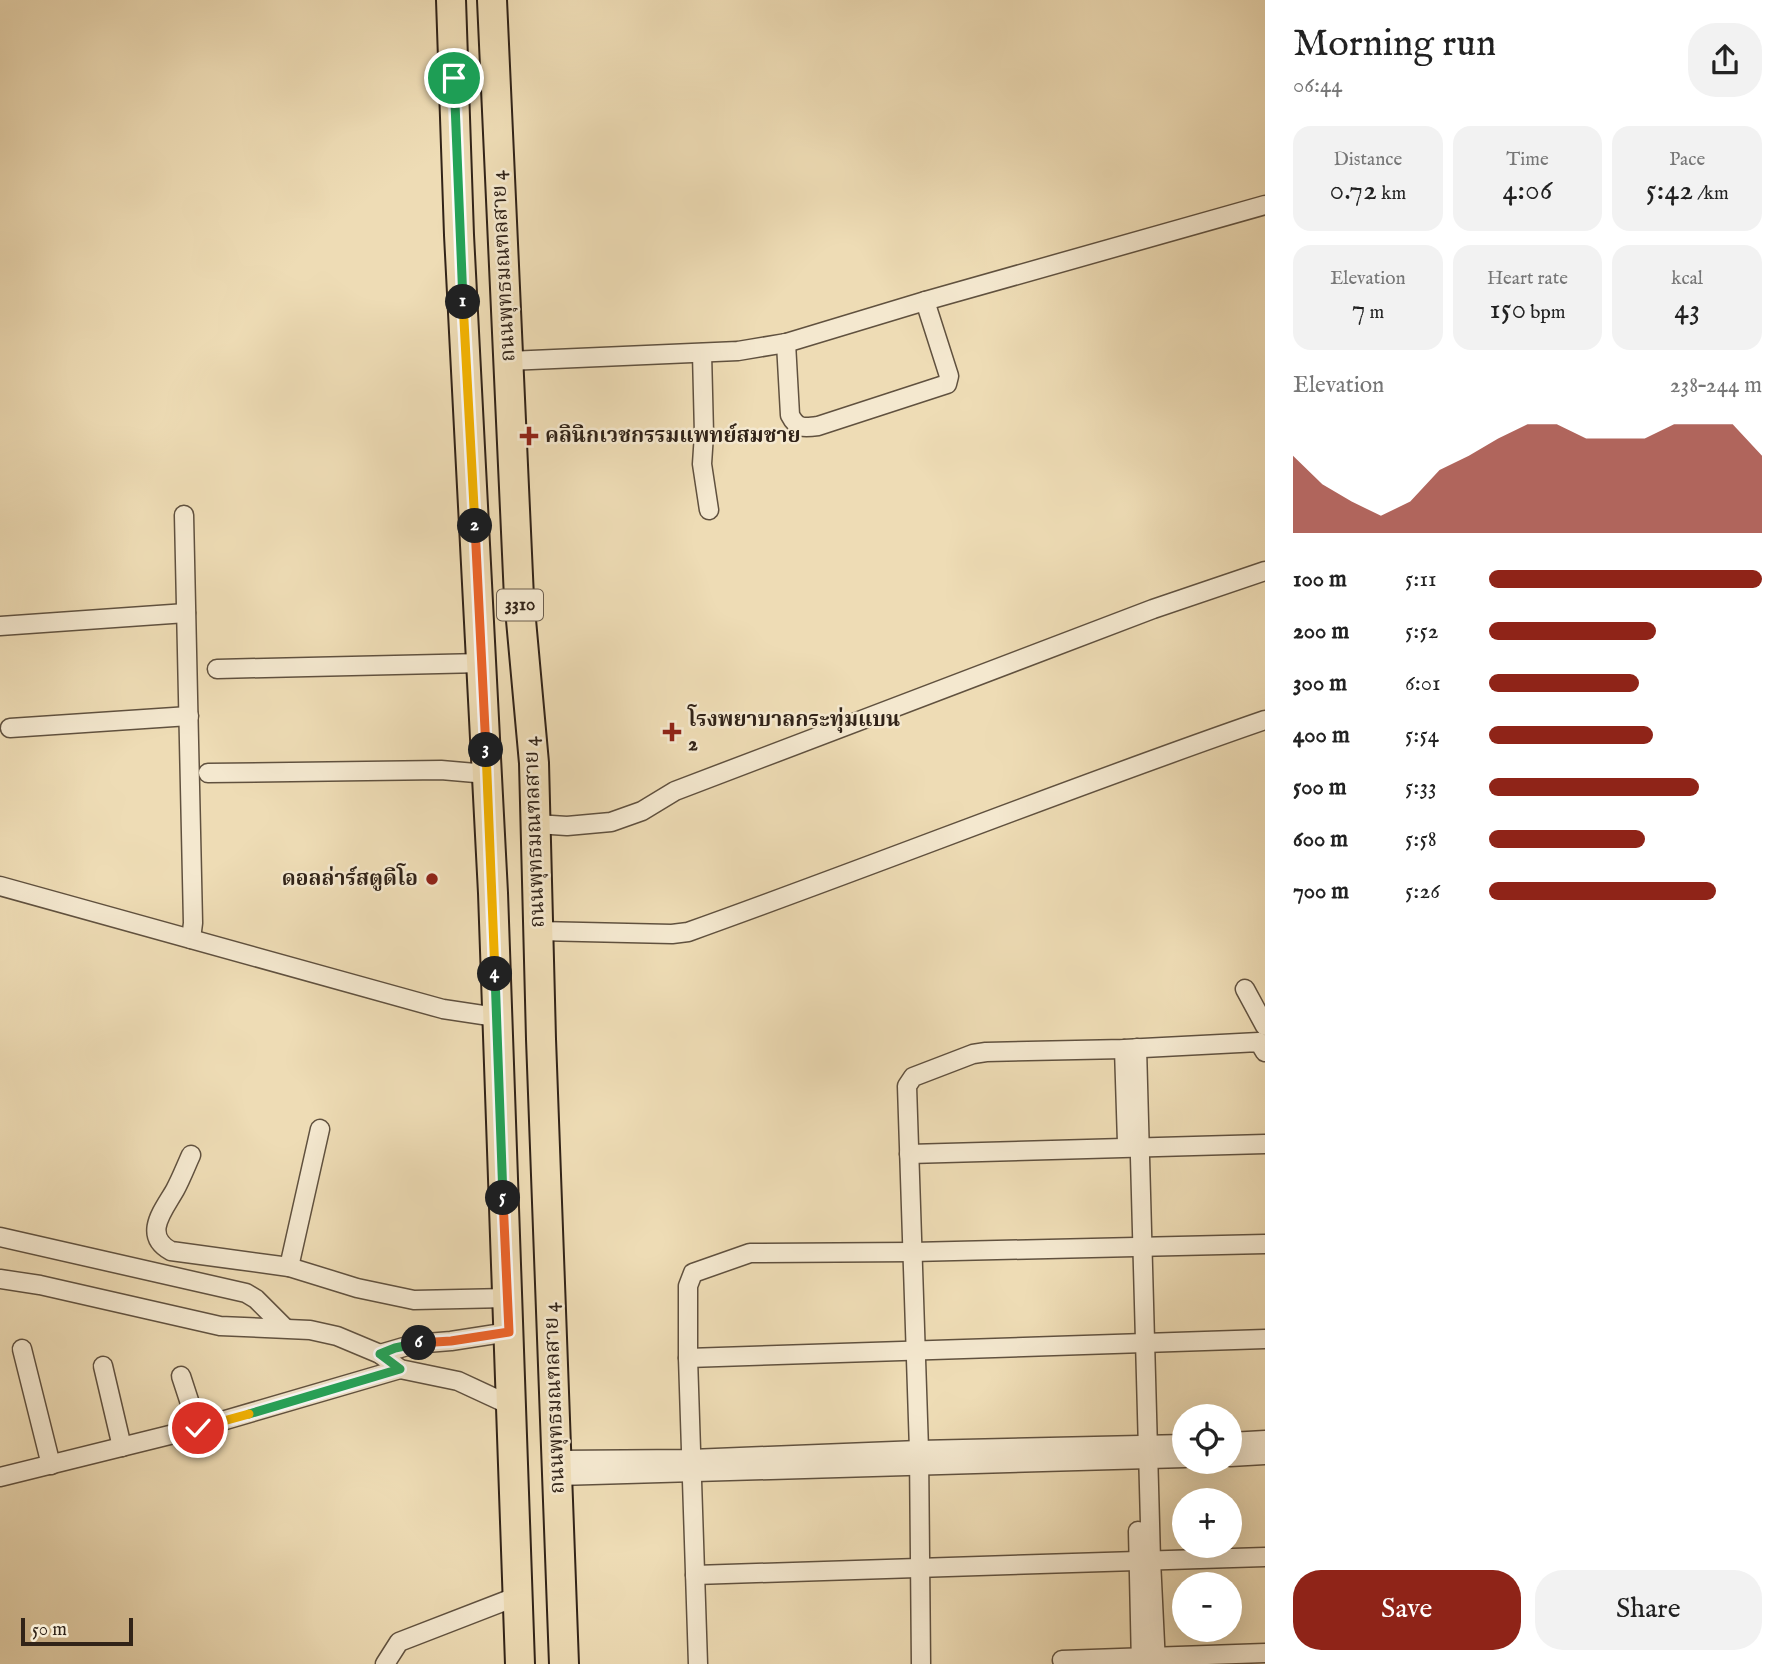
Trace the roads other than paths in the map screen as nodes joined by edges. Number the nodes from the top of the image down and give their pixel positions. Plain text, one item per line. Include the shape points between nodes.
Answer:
1 (451, 0) edge
2 (492, 0) edge
3 (1265, 205) edge
4 (925, 301) junction
5 (786, 344) junction
6 (702, 353) junction
7 (508, 361) junction
8 (709, 510) dead end
9 (184, 515) dead end
10 (1265, 571) edge
11 (186, 613) junction
12 (0, 626) edge
13 (482, 663) junction
14 (217, 670) dead end
15 (189, 716) junction
16 (1265, 720) edge
17 (10, 728) dead end
18 (208, 774) dead end
19 (487, 774) junction
20 (536, 824) junction
21 (0, 886) edge
22 (538, 931) junction
23 (191, 939) junction
24 (1245, 989) dead end
25 (496, 1017) junction
26 (1264, 1038) edge
27 (1130, 1048) junction
28 (320, 1129) dead end
29 (1265, 1144) edge
30 (1133, 1147) junction
31 (191, 1154) dead end
32 (909, 1154) junction
33 (549, 1220) junction
34 (0, 1237) edge
35 (1265, 1244) edge
36 (1136, 1247) junction
37 (912, 1252) junction
38 (289, 1267) junction
39 (0, 1279) edge
40 (507, 1285) junction
41 (285, 1328) junction
42 (509, 1332) junction
43 (1265, 1339) edge
44 (1139, 1344) junction
45 (22, 1349) dead end
46 (915, 1351) junction
47 (380, 1354) junction
48 (688, 1358) junction
49 (103, 1366) dead end
50 (400, 1369) junction
51 (181, 1376) dead end
52 (512, 1406) junction
53 (198, 1428) junction
54 (1265, 1440) edge
55 (1242, 1441) edge
56 (1172, 1446) edge
57 (122, 1447) junction
58 (1142, 1452) junction
59 (1265, 1455) edge
60 (1172, 1456) edge
61 (1242, 1456) edge
62 (918, 1458) junction
63 (51, 1465) junction
64 (691, 1466) junction
65 (557, 1468) junction
66 (0, 1477) edge
67 (1265, 1557) edge
68 (1145, 1560) junction
69 (919, 1568) junction
70 (695, 1575) junction
71 (518, 1596) junction
72 (1265, 1653) edge
73 (1062, 1660) dead end
74 (1149, 1660) edge
75 (385, 1664) edge
76 (520, 1664) edge
77 (564, 1664) edge
78 (698, 1664) edge
79 (921, 1664) edge

1 - 13 main road, ถนนพุทธมณฑลสาย 4 / 3310
2 - 7 main road, ถนนพุทธมณฑลสาย 4 / 3310
3 - 4 street
4 - 5 street
4 - 5 street via 949,376 947,384 818,426 803,428 790,415
5 - 6 street
6 - 7 street
6 - 8 street via 702,464
7 - 20 main road, ถนนพุทธมณฑลสาย 4 / 3310
9 - 11 street
10 - 20 street via 687,786 627,818 590,825
11 - 12 street
11 - 15 street
13 - 14 street
13 - 19 main road, ถนนพุทธมณฑลสาย 4 / 3310
15 - 17 street
15 - 23 street
16 - 22 street via 688,932
18 - 19 street via 442,770
19 - 25 main road, ถนนพุทธมณฑลสาย 4 / 3310
20 - 22 main road, ถนนพุทธมณฑลสาย 4 / 3310
21 - 23 street
22 - 33 main road, ถนนพุทธมณฑลสาย 4 / 3310
23 - 25 street via 443,1009
24 - 26 street
25 - 40 main road, ถนนพุทธมณฑลสาย 4 / 3310
26 - 27 street
27 - 30 street
27 - 32 street via 986,1052 913,1077 907,1086
28 - 38 street
29 - 30 street
30 - 32 street
30 - 36 street
31 - 38 street via 159,1219 156,1239 162,1246
32 - 37 street
33 - 40 main road
33 - 65 main road, ถนนพุทธมณฑลสาย 4
34 - 41 street via 246,1293
35 - 36 street
36 - 37 street
36 - 44 street
37 - 46 street
37 - 48 street via 750,1253 693,1273 689,1279
38 - 40 street via 414,1300
39 - 41 street via 220,1326
40 - 42 main road, ถนนพุทธมณฑลสาย 4
41 - 47 street via 337,1336
42 - 47 street via 414,1344
42 - 52 main road, ถนนพุทธมณฑลสาย 4
43 - 44 street
44 - 46 street
44 - 58 street
45 - 63 street
46 - 48 street
46 - 62 street
47 - 50 street
48 - 64 street
49 - 57 street
50 - 52 street via 458,1381
50 - 53 street
51 - 53 street
52 - 71 main road, ถนนพุทธมณฑลสาย 4
53 - 57 street
54 - 55 street
56 - 58 street
57 - 63 street
58 - 60 street
58 - 62 street
58 - 68 street
59 - 61 street
62 - 64 street
62 - 69 street
63 - 66 street
64 - 65 street
64 - 70 street
65 - 77 main road, ถนนพุทธมณฑลสาย 4
67 - 68 street
68 - 69 street
68 - 74 street
69 - 70 street
69 - 79 street
70 - 78 street
71 - 75 street via 399,1642
71 - 76 main road, ถนนพุทธมณฑลสาย 4
72 - 74 street
73 - 74 street

